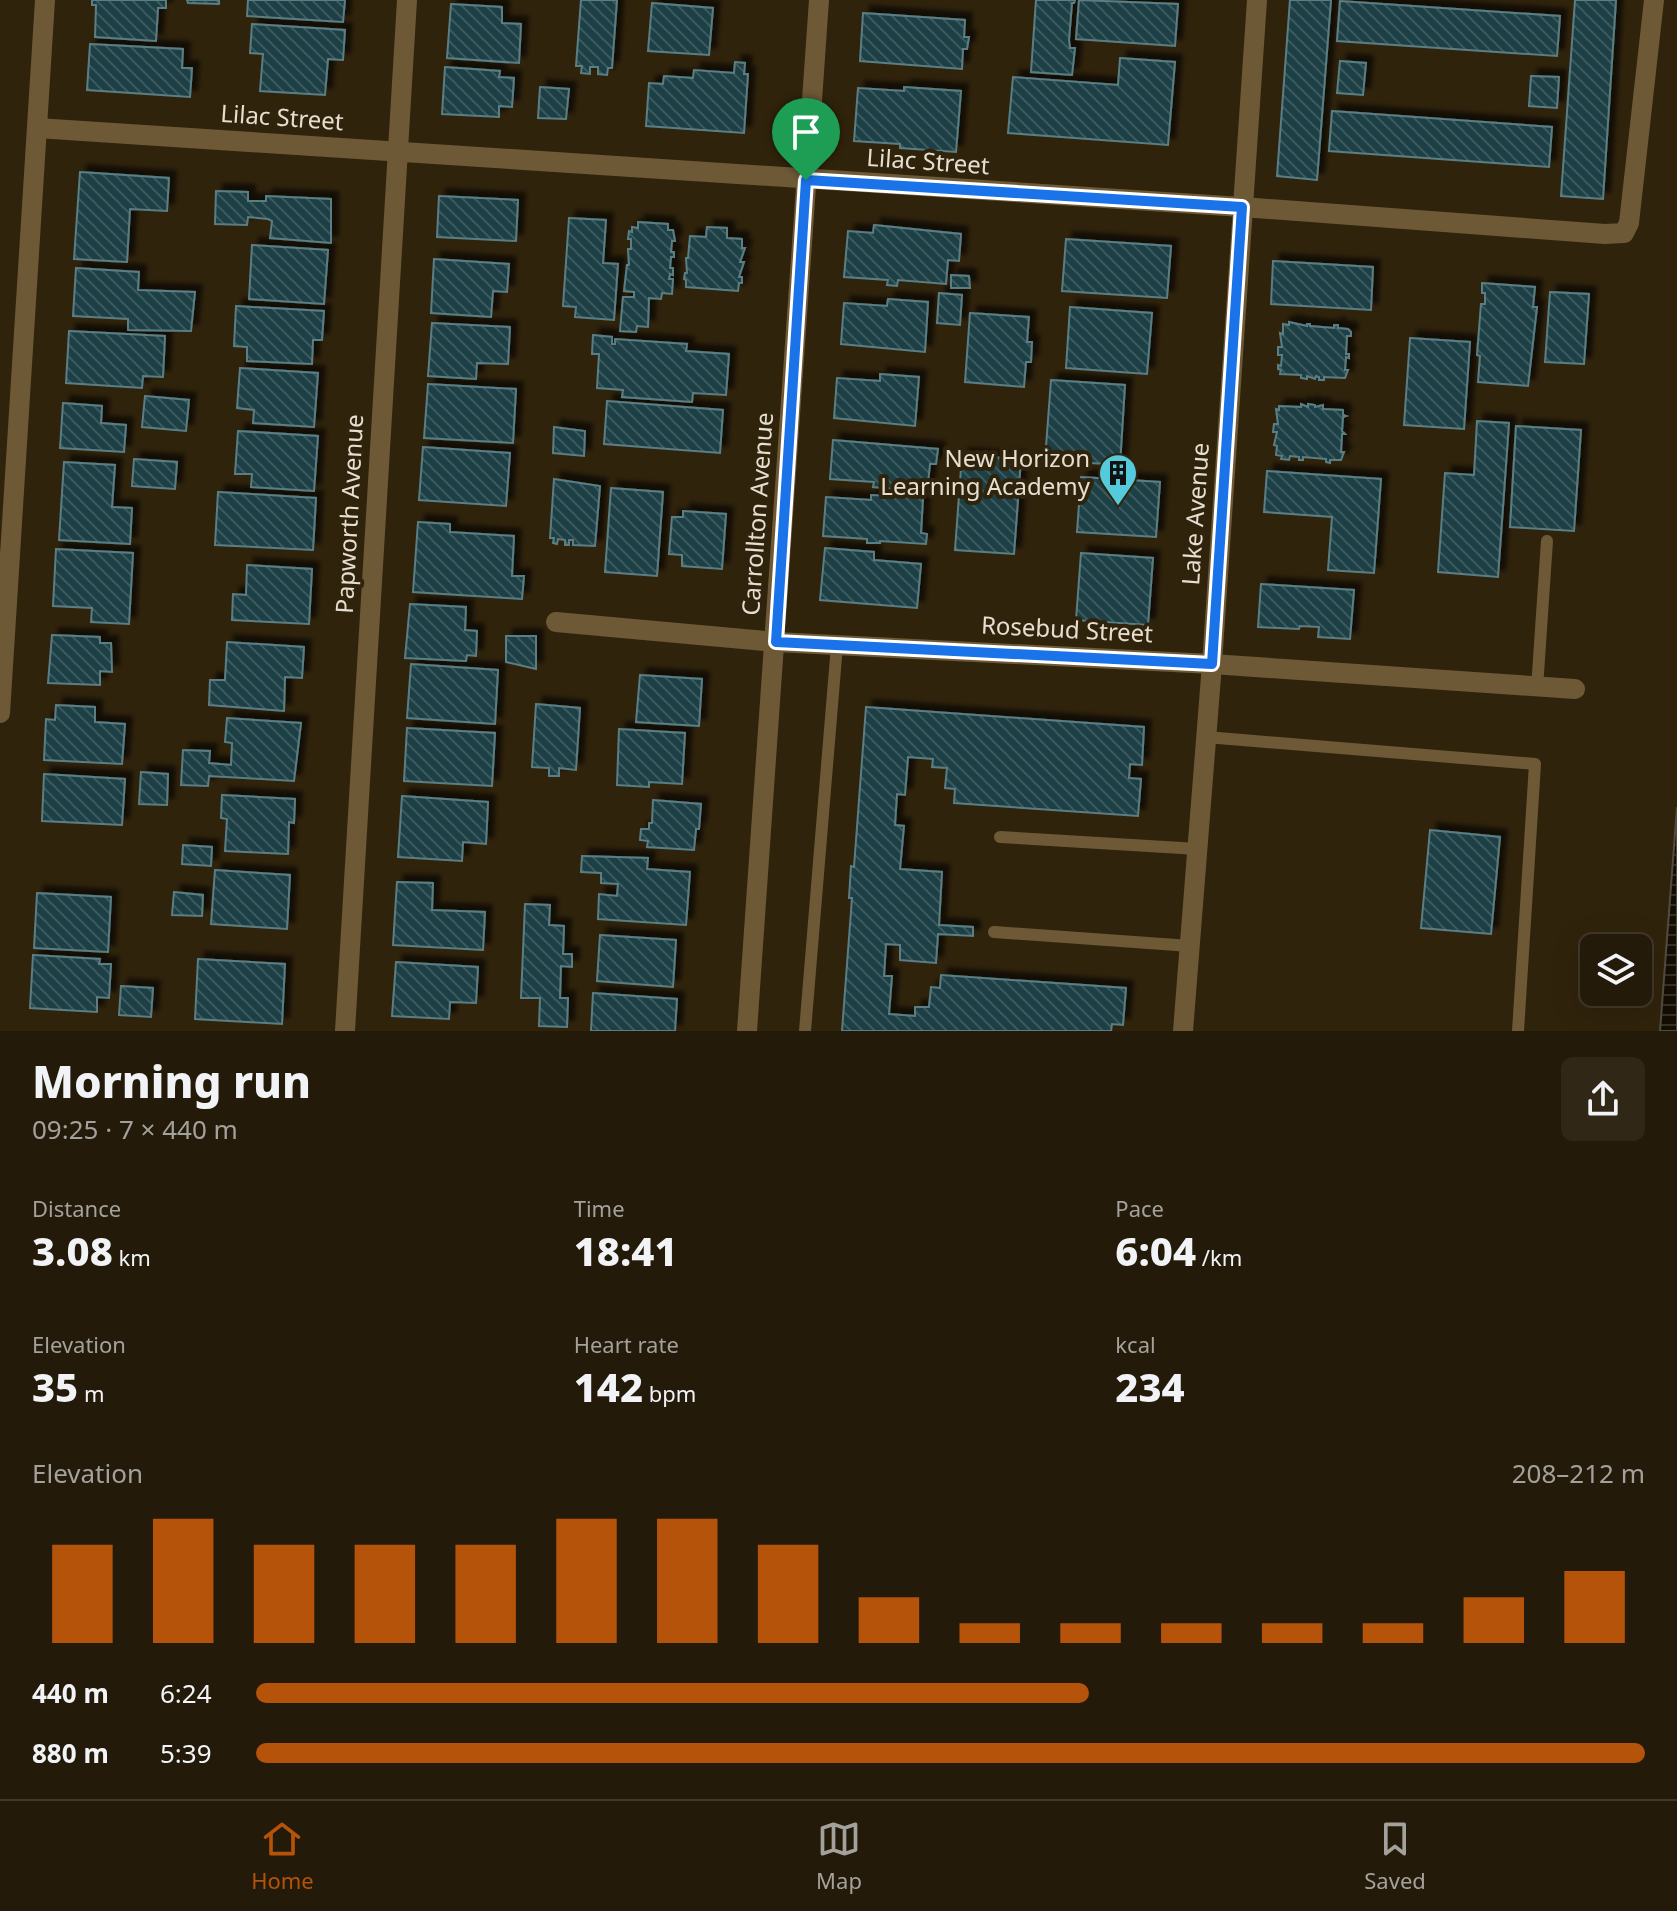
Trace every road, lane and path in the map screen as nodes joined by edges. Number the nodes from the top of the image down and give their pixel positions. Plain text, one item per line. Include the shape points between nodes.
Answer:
1 (45, 0) edge
2 (407, 0) edge
3 (819, 0) edge
4 (1257, 0) edge
5 (1654, 0) edge
6 (37, 128) junction
7 (397, 152) junction
8 (806, 180) junction
9 (1242, 207) junction
10 (1547, 541) dead end
11 (556, 622) dead end
12 (776, 642) junction
13 (837, 645) junction
14 (1212, 664) junction
15 (1537, 688) junction
16 (1575, 689) dead end
17 (0, 713) edge
18 (1206, 737) junction
19 (1000, 837) dead end
20 (1198, 849) junction
21 (994, 932) dead end
22 (1190, 946) junction
23 (345, 1031) edge
24 (747, 1031) edge
25 (805, 1031) edge
26 (1183, 1031) edge
27 (1518, 1031) edge

1 - 6 street
2 - 7 street, Papworth Avenue
3 - 8 street, Carrollton Avenue
4 - 9 street, Lake Avenue
5 - 9 street, Lilac Street via 1624,233
6 - 7 street, Lilac Street
6 - 17 street
7 - 8 street, Lilac Street
7 - 23 street, Papworth Avenue
8 - 9 street, Lilac Street
8 - 12 street, Carrollton Avenue
9 - 14 street, Lake Avenue
10 - 15 lane
11 - 12 street, Rosebud Street
12 - 13 street, Rosebud Street
12 - 24 street, Carrollton Avenue
13 - 14 street, Rosebud Street
13 - 25 lane
14 - 15 street, Rosebud Street
14 - 18 street, Lake Avenue
15 - 16 street, Rosebud Street
18 - 20 street, Lake Avenue
18 - 27 lane via 1535,764
19 - 20 lane
20 - 22 street, Lake Avenue
21 - 22 lane
22 - 26 street, Lake Avenue

